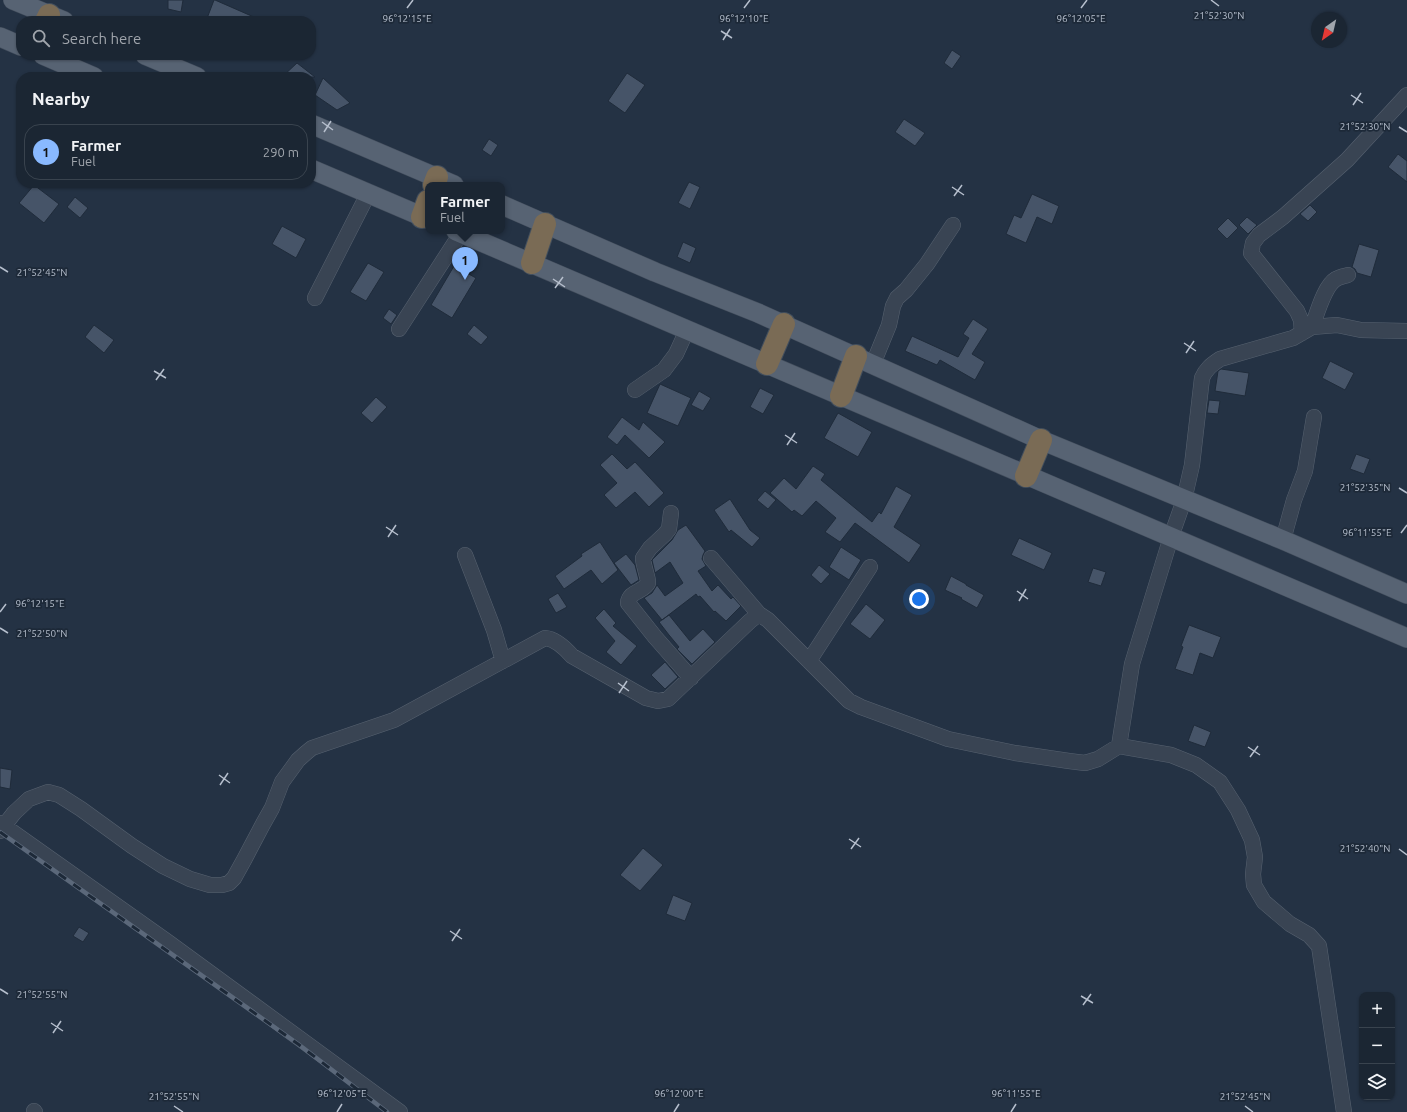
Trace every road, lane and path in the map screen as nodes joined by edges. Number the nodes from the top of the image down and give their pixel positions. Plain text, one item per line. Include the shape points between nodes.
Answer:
1 (13, 0) edge
2 (47, 16) edge
3 (0, 37) edge
4 (16, 44) edge
5 (55, 60) edge
6 (157, 60) edge
7 (82, 72) edge
8 (186, 72) edge
9 (1407, 95) edge
10 (316, 126) edge
11 (316, 171) edge
12 (442, 182) edge
13 (368, 194) junction
14 (505, 206) edge
15 (425, 212) edge
16 (546, 224) junction
17 (953, 225) dead end
18 (458, 234) edge
19 (464, 234) edge
20 (532, 263) junction
21 (1348, 275) dead end
22 (315, 298) dead end
23 (784, 324) junction
24 (399, 329) dead end
25 (688, 330) junction
26 (1307, 330) junction
27 (1407, 330) edge
28 (864, 360) junction
29 (767, 364) junction
30 (635, 390) dead end
31 (841, 396) junction
32 (1314, 417) dead end
33 (1041, 440) junction
34 (1026, 476) junction
35 (1184, 500) junction
36 (671, 513) dead end
37 (1170, 538) junction
38 (1283, 540) junction
39 (465, 555) dead end
40 (711, 558) dead end
41 (870, 567) dead end
42 (1407, 594) edge
43 (759, 614) junction
44 (1407, 638) edge
45 (503, 661) junction
46 (809, 661) junction
47 (691, 678) junction
48 (1119, 746) junction
49 (1, 827) edge
50 (400, 1112) edge
51 (1344, 1112) edge

1 - 2 main road
3 - 4 main road
5 - 7 main road
6 - 8 main road
9 - 26 street via 1347,160 1259,235 1253,243 1251,253 1297,311
10 - 12 main road
11 - 13 main road
13 - 15 main road
13 - 22 street
14 - 16 main road
16 - 20 highway
16 - 23 main road via 655,272
17 - 28 street via 926,264 897,298 889,325
18 - 24 street
19 - 20 main road
20 - 25 main road
21 - 26 street via 1337,278 1327,288
23 - 28 main road
23 - 29 highway
25 - 29 main road
25 - 30 street via 676,354 664,370
26 - 27 street via 1337,325 1360,330
26 - 35 street via 1293,338 1220,359 1205,372 1202,378 1192,465
28 - 31 highway
28 - 33 main road
29 - 31 main road
31 - 34 main road
32 - 38 street via 1305,471
33 - 34 highway
33 - 35 main road
34 - 37 main road
35 - 37 street
35 - 38 main road
36 - 47 street via 669,529 643,558 648,583 628,599 628,603
37 - 44 main road
37 - 48 street via 1132,664
38 - 42 main road
39 - 45 street
40 - 43 street
41 - 46 street
43 - 46 street
43 - 47 street
45 - 47 street via 549,638 572,656 646,698 658,701 668,699
45 - 49 street via 394,720 312,748 307,752 282,782 264,824 229,883 210,885 163,866 59,795 48,792 29,799
46 - 48 street via 849,701 860,708 948,739 1015,753 1085,762
48 - 51 street via 1171,755 1196,765 1220,782 1238,810 1252,840 1255,857 1254,885 1264,902 1290,924 1309,935 1319,946
49 - 50 street via 168,942

